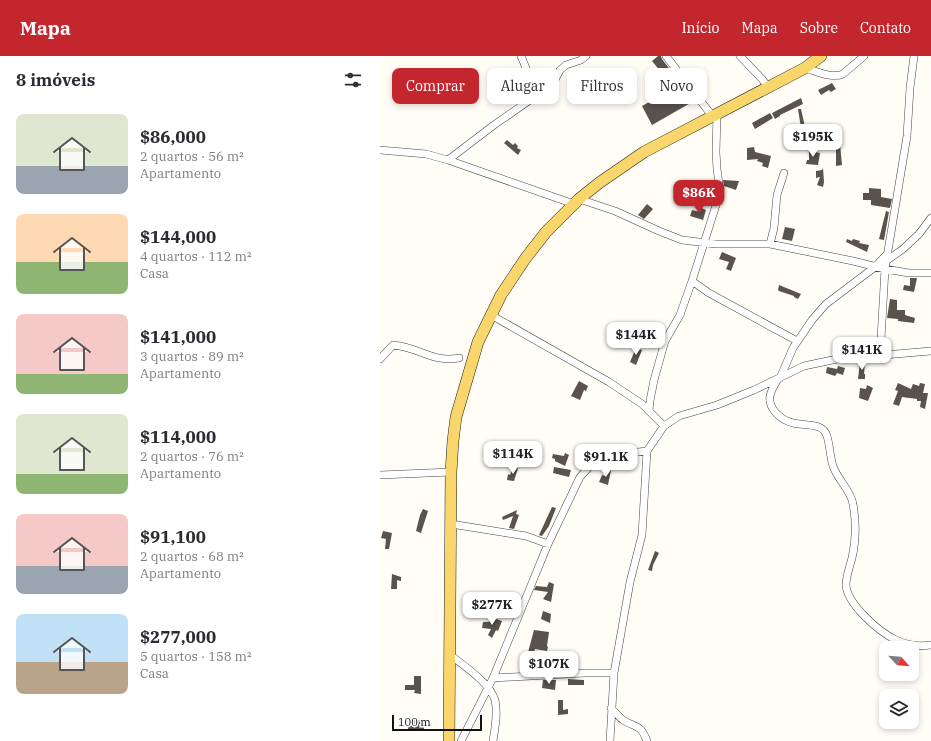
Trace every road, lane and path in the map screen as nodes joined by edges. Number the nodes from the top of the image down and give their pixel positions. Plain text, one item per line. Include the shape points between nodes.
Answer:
1 (521, 56) edge
2 (586, 56) edge
3 (666, 56) edge
4 (740, 56) edge
5 (821, 56) edge
6 (864, 56) edge
7 (914, 56) edge
8 (526, 68) edge
9 (805, 68) junction
10 (559, 72) edge
11 (768, 87) junction
12 (524, 104) edge
13 (715, 115) junction
14 (380, 150) edge
15 (448, 160) junction
16 (784, 173) dead end
17 (576, 202) junction
18 (931, 218) edge
19 (703, 243) junction
20 (770, 244) junction
21 (887, 258) junction
22 (875, 267) junction
23 (885, 269) junction
24 (931, 273) edge
25 (692, 281) junction
26 (491, 315) junction
27 (797, 341) junction
28 (931, 351) edge
29 (880, 356) junction
30 (459, 358) dead end
31 (380, 359) edge
32 (779, 379) junction
33 (649, 411) junction
34 (664, 426) junction
35 (647, 451) junction
36 (451, 472) junction
37 (380, 474) edge
38 (451, 524) junction
39 (548, 544) junction
40 (931, 645) edge
41 (449, 654) junction
42 (614, 673) junction
43 (493, 678) junction
44 (489, 687) junction
45 (611, 708) junction
46 (449, 741) edge
47 (461, 741) edge
48 (493, 741) edge
49 (610, 741) edge
50 (647, 741) edge

1 - 8 street
2 - 10 street via 566,65
3 - 13 street
4 - 11 street
5 - 9 main road
6 - 9 street via 840,76
7 - 21 street via 907,136
9 - 11 main road
11 - 13 main road
12 - 15 street
13 - 17 main road via 644,152
13 - 19 street via 718,196
14 - 15 street via 426,154
15 - 17 street
16 - 20 street via 777,195
17 - 19 street via 615,211 682,240
17 - 26 main road via 546,232 525,259
18 - 21 street via 903,249
19 - 20 street
19 - 25 street
20 - 22 street
21 - 22 street
21 - 23 street
22 - 23 street
22 - 27 street via 826,304
23 - 24 street
23 - 29 street
25 - 27 street
25 - 33 street via 680,315 665,341 654,380
26 - 33 street via 609,382
26 - 36 main road via 478,342 458,410
27 - 32 street
28 - 29 street
29 - 32 street via 837,359 804,366
30 - 31 street via 435,358 403,346 393,345
32 - 34 street via 717,405 679,416
32 - 40 street via 770,395 774,412 792,423 815,425 823,429 827,435 833,467 852,500 855,541 846,585 855,606 877,628 895,640 916,646
33 - 34 street
34 - 35 street
35 - 39 street via 604,456 591,465 580,477
35 - 42 street via 642,535 630,582
36 - 37 street
36 - 38 main road
38 - 39 street via 526,536
38 - 41 main road
39 - 43 street
41 - 44 street
41 - 46 main road
42 - 43 street
42 - 45 street
43 - 44 street
44 - 47 street
44 - 48 street via 495,701 496,712
45 - 49 street
45 - 50 street via 623,720 643,731

